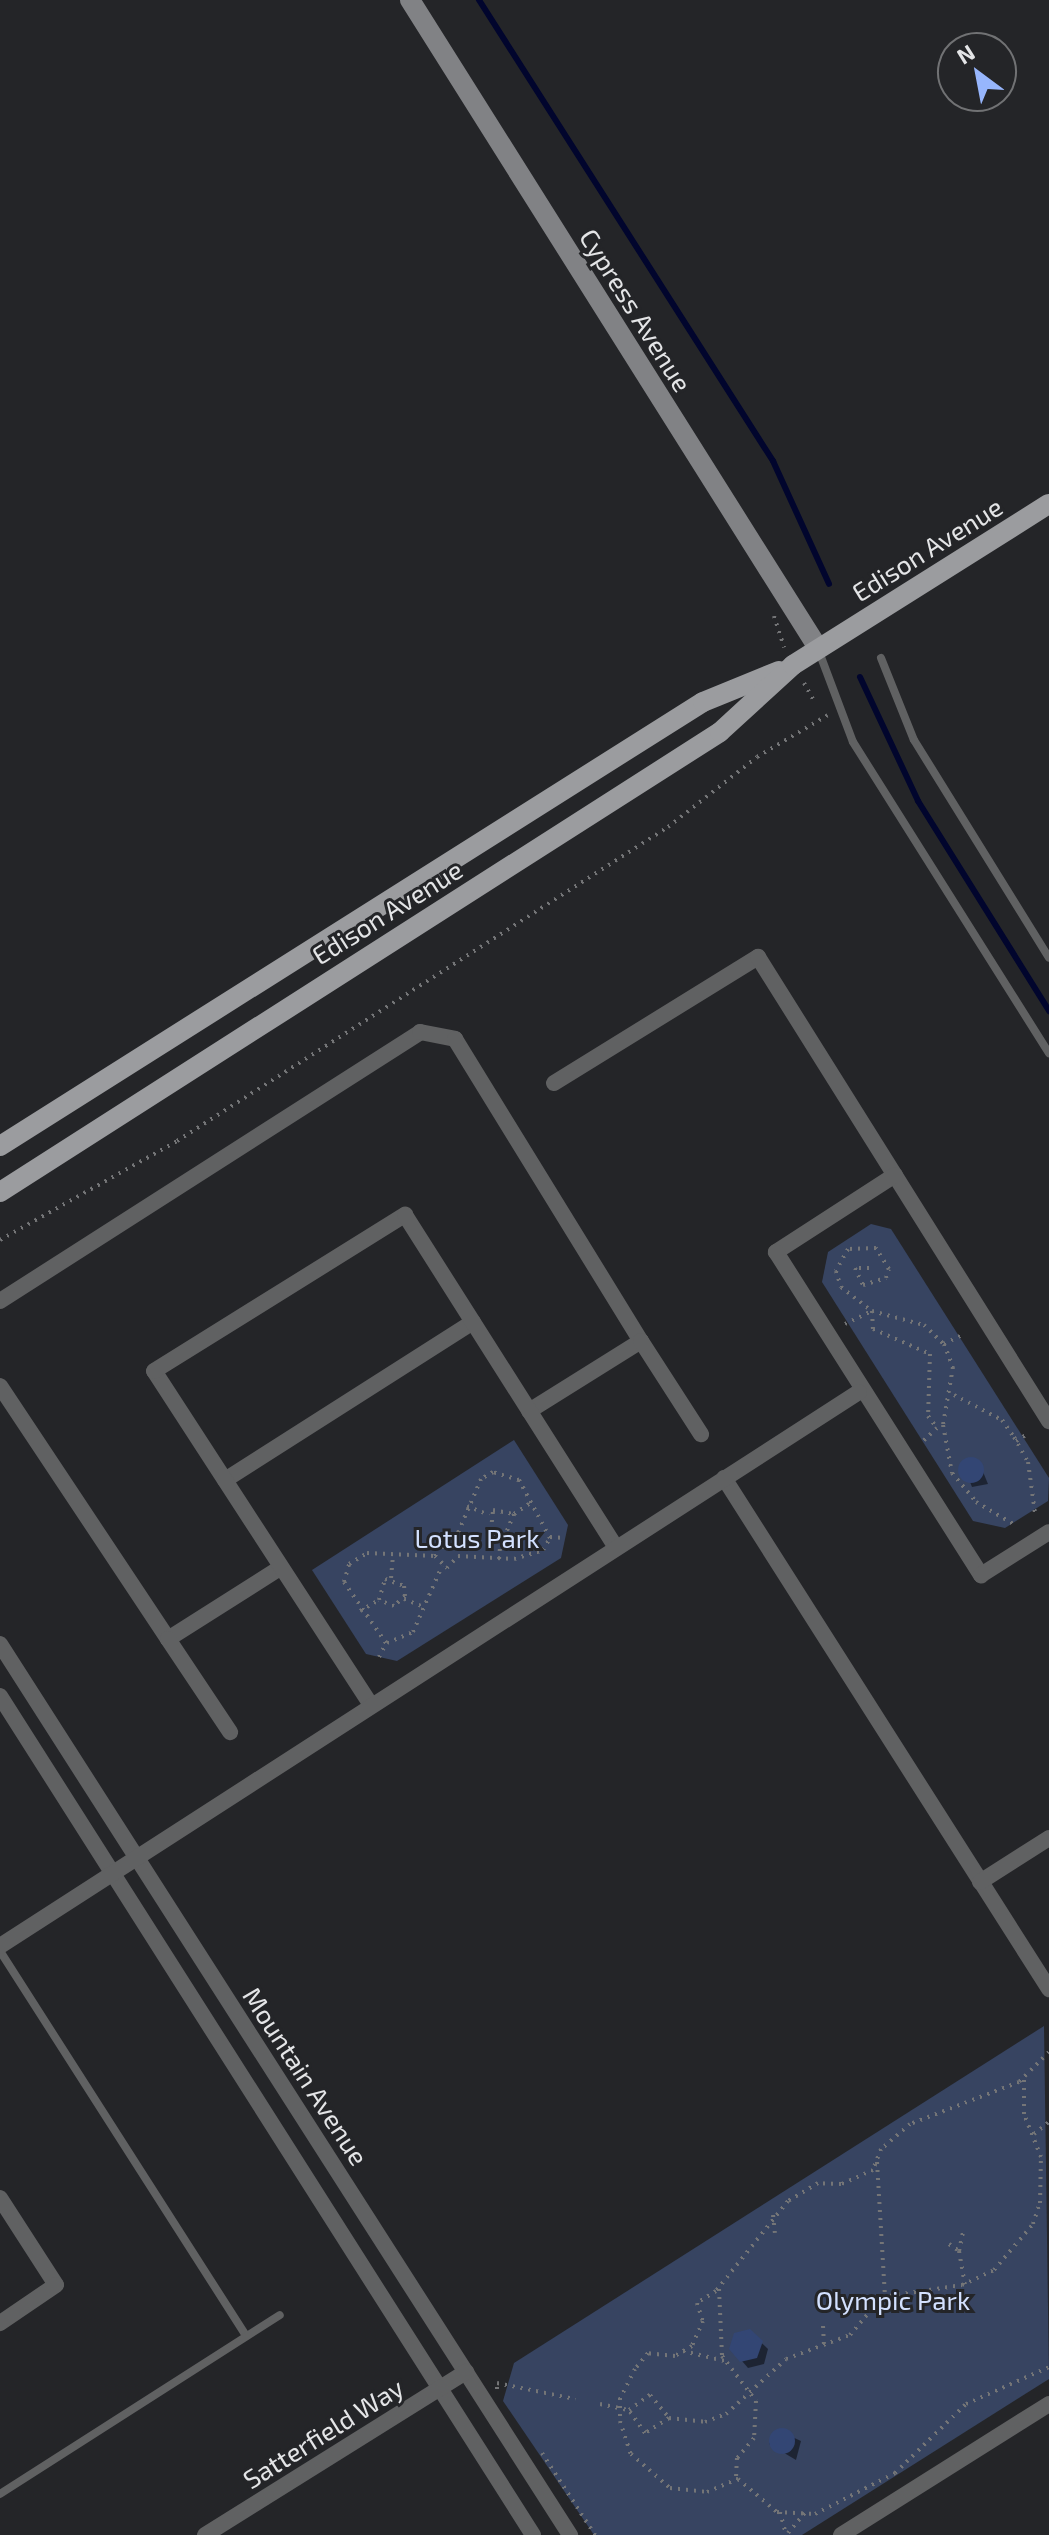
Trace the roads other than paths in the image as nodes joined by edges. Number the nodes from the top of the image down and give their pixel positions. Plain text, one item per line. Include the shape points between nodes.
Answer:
1 (410, 0) edge
2 (1049, 504) edge
3 (818, 648) junction
4 (881, 658) dead end
5 (793, 665) junction
6 (1049, 958) edge
7 (1049, 1053) edge
8 (554, 1083) dead end
9 (0, 1146) edge
10 (895, 1175) junction
11 (0, 1192) edge
12 (0, 1301) edge
13 (473, 1322) junction
14 (641, 1341) junction
15 (0, 1386) edge
16 (859, 1392) junction
17 (529, 1411) junction
18 (1049, 1421) edge
19 (701, 1434) dead end
20 (724, 1478) junction
21 (225, 1480) junction
22 (1049, 1532) edge
23 (616, 1548) junction
24 (280, 1568) junction
25 (168, 1639) junction
26 (0, 1644) edge
27 (0, 1696) edge
28 (371, 1705) junction
29 (230, 1732) dead end
30 (1049, 1838) edge
31 (139, 1859) junction
32 (116, 1875) junction
33 (980, 1882) junction
34 (0, 1948) edge
35 (1049, 1989) edge
36 (0, 2198) edge
37 (280, 2315) dead end
38 (0, 2323) edge
39 (246, 2336) junction
40 (466, 2372) junction
41 (437, 2390) junction
42 (1049, 2404) edge
43 (0, 2494) edge
44 (205, 2535) edge
45 (533, 2535) edge
46 (570, 2535) edge
47 (841, 2535) edge

1 - 3 street, Cypress Avenue
2 - 3 main road, Edison Avenue
3 - 5 main road, Edison Avenue
3 - 7 lane via 837,709
4 - 6 lane via 914,740
5 - 9 main road, Edison Avenue via 703,702
5 - 11 main road, Edison Avenue via 720,732
8 - 10 street via 758,957
10 - 16 street via 776,1252
10 - 18 street
12 - 14 street via 420,1032 455,1039
13 - 17 street
13 - 21 street
13 - 21 street via 405,1215 154,1371
14 - 17 street
14 - 19 street
15 - 25 street
16 - 20 street
16 - 22 street via 981,1575
17 - 23 street
20 - 23 street
20 - 33 street
21 - 24 street
23 - 28 street
24 - 25 street
24 - 28 street
25 - 29 street
26 - 31 street, Mountain Avenue
27 - 32 street, Mountain Avenue
28 - 31 street
30 - 33 street
31 - 32 street
31 - 40 street, Mountain Avenue
32 - 34 street
32 - 41 street, Mountain Avenue
33 - 35 street
34 - 39 lane
36 - 38 street via 56,2285
37 - 39 lane
39 - 43 lane
40 - 41 street, Satterfield Way
40 - 46 street, Mountain Avenue
41 - 44 street, Satterfield Way
41 - 45 street, Mountain Avenue
42 - 47 street

